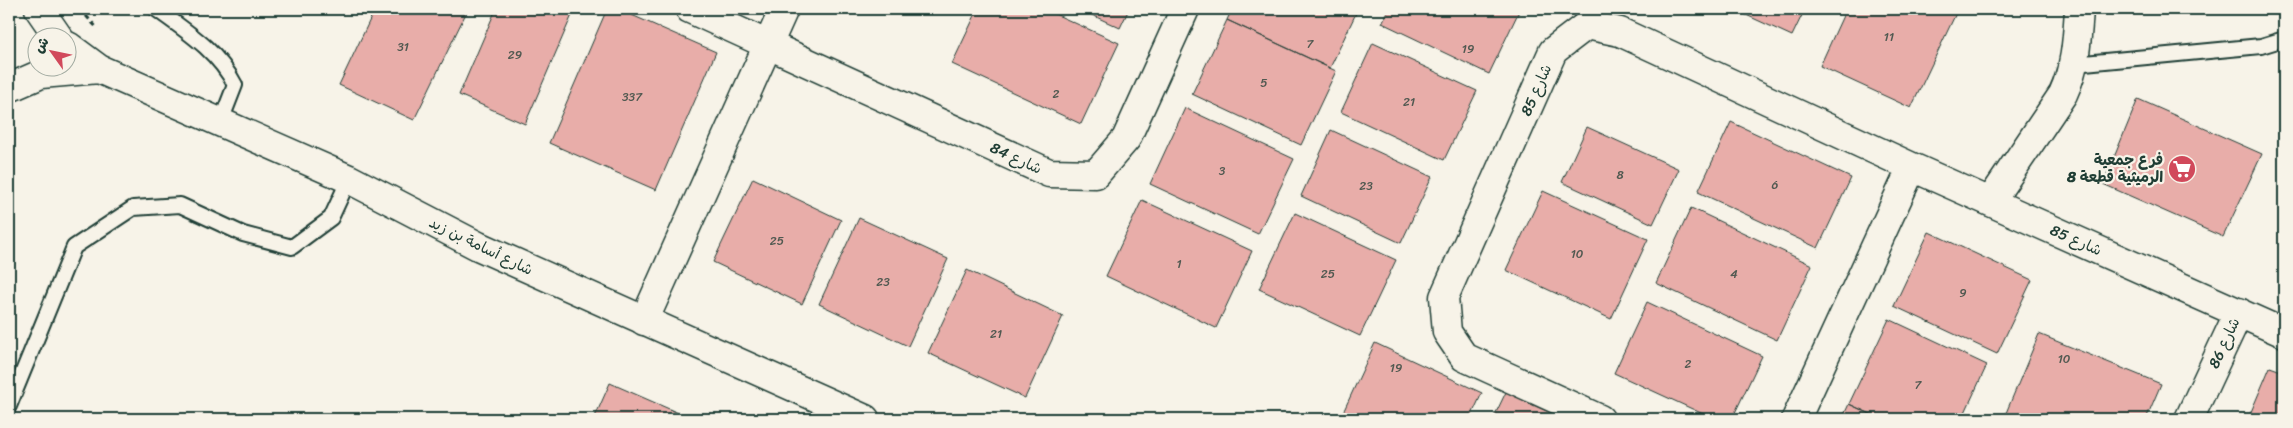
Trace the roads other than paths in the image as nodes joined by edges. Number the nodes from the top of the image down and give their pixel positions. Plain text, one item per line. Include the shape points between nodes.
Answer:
1 (39, 9) edge
2 (156, 9) edge
3 (690, 9) edge
4 (784, 9) edge
5 (1186, 9) edge
6 (2079, 9) edge
7 (52, 28) edge
8 (2284, 39) edge
9 (768, 43) junction
10 (78, 54) edge
11 (2074, 64) junction
12 (98, 69) junction
13 (9, 88) edge
14 (221, 121) junction
15 (1912, 167) junction
16 (349, 179) junction
17 (1990, 202) junction
18 (2239, 312) junction
19 (644, 321) junction
20 (2284, 332) edge
21 (9, 406) edge
22 (866, 419) edge
23 (1600, 419) edge
24 (1796, 419) edge
25 (2189, 419) edge

1 - 7 street
2 - 14 lane via 200,41 227,69 235,85
3 - 9 street, شارع 84
4 - 9 street
5 - 9 street, شارع 84 via 1126,139 1096,174 1049,173
6 - 11 street
8 - 11 lane via 2261,46
9 - 19 street
10 - 12 street, شارع أسامة بن زيد
11 - 17 street via 2062,94
12 - 13 street, شارع أسامة بن زيد via 41,74
12 - 14 street, شارع أسامة بن زيد
14 - 16 street, شارع أسامة بن زيد
15 - 17 street, شارع 85
15 - 23 street, شارع 85 via 1620,32 1587,25 1553,51 1444,297 1448,332 1464,357
15 - 24 street
16 - 19 street, شارع أسامة بن زيد via 478,246
16 - 21 lane via 331,218 292,248 243,234 180,205 133,208 74,247
17 - 18 street, شارع 85
18 - 20 street, شارع 86
18 - 25 street, شارع 86
19 - 22 street, شارع أسامة بن زيد

